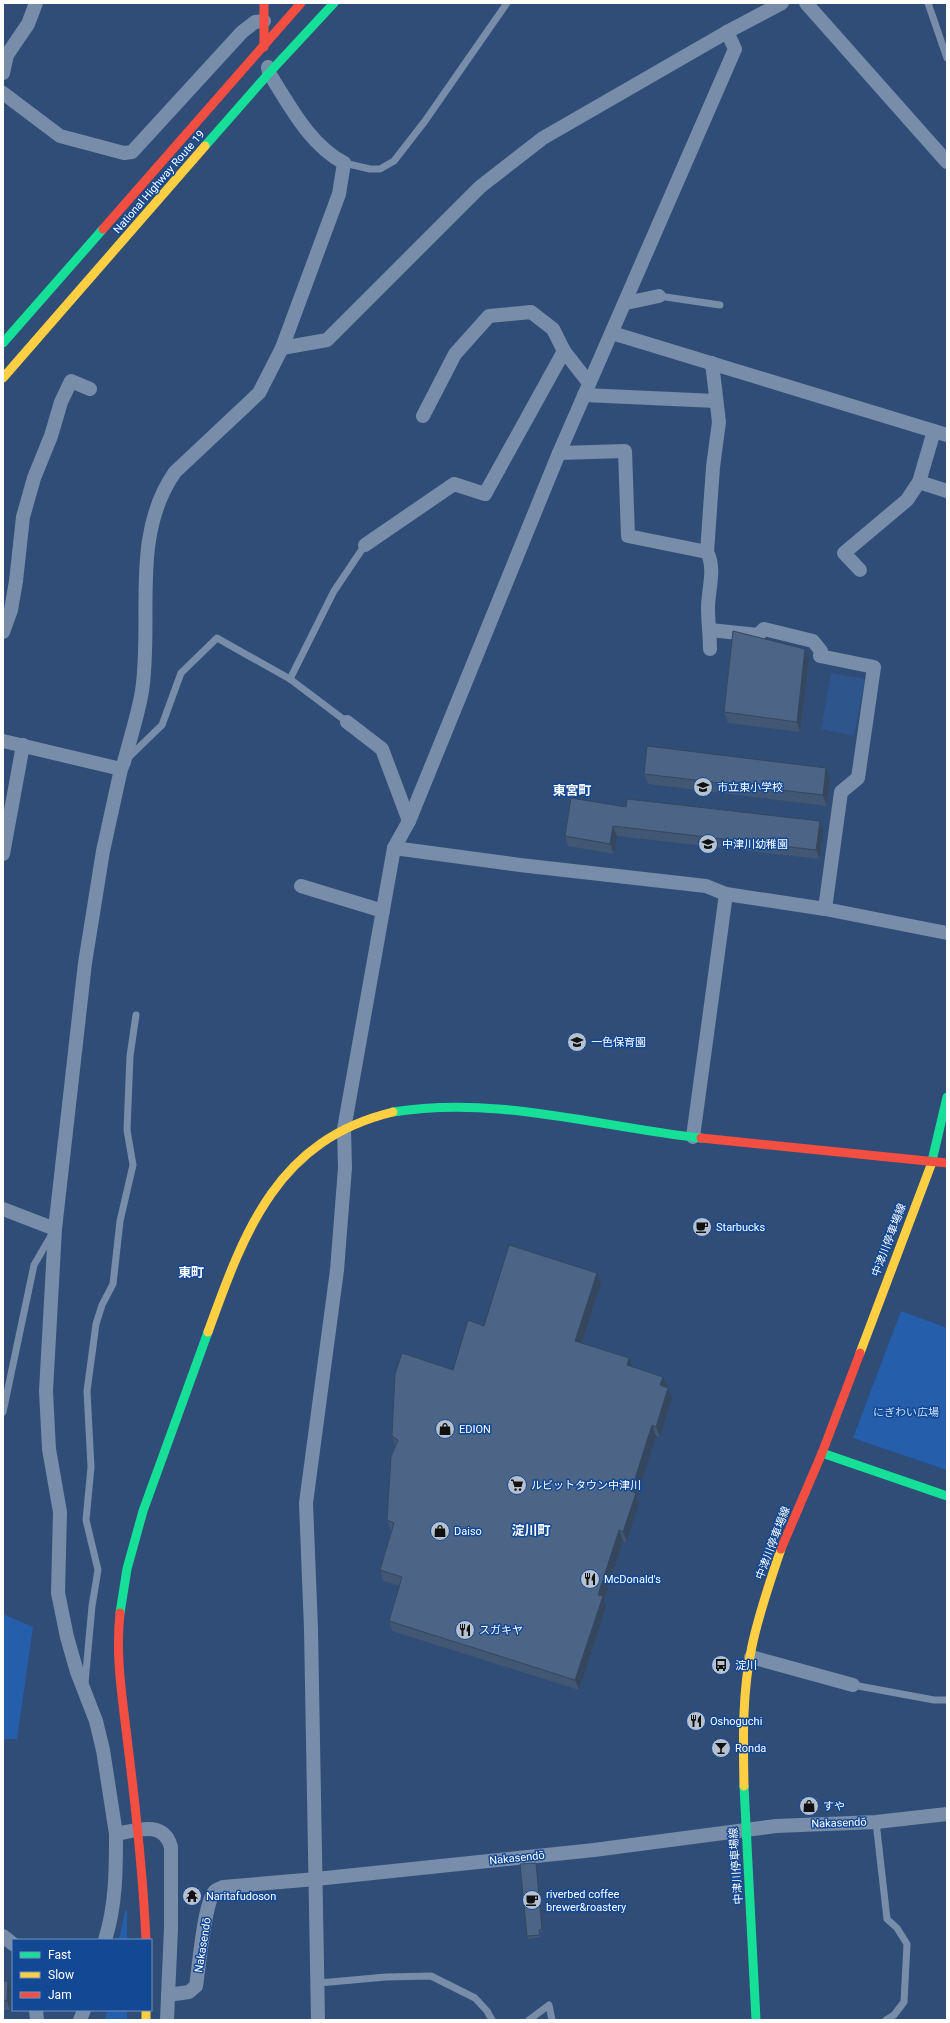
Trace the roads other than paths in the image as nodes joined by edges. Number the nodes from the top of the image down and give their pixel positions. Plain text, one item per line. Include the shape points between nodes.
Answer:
1 (36, 3) edge
2 (264, 3) edge
3 (301, 3) edge
4 (334, 3) edge
5 (507, 3) edge
6 (782, 3) edge
7 (806, 3) edge
8 (928, 3) edge
9 (264, 20) junction
10 (727, 32) junction
11 (264, 47) junction
12 (947, 58) edge
13 (269, 73) junction
14 (3, 74) edge
15 (3, 93) edge
16 (947, 162) edge
17 (344, 163) junction
18 (658, 296) joint
19 (626, 303) junction
20 (720, 304) dead end
21 (612, 333) junction
22 (5, 338) edge
23 (282, 348) junction
24 (564, 351) junction
25 (712, 363) junction
26 (3, 378) edge
27 (90, 389) dead end
28 (587, 389) junction
29 (716, 402) junction
30 (423, 416) dead end
31 (940, 433) edge
32 (559, 453) junction
33 (919, 482) junction
34 (947, 491) edge
35 (365, 545) joint
36 (707, 552) junction
37 (860, 570) dead end
38 (710, 630) junction
39 (3, 632) edge
40 (710, 649) dead end
41 (290, 680) junction
42 (347, 722) joint
43 (3, 741) edge
44 (23, 745) junction
45 (123, 766) junction
46 (409, 821) junction
47 (394, 848) junction
48 (3, 854) edge
49 (301, 886) dead end
50 (726, 894) junction
51 (825, 909) junction
52 (383, 911) junction
53 (947, 933) edge
54 (136, 1015) dead end
55 (947, 1097) edge
56 (344, 1129) junction
57 (694, 1137) junction
58 (932, 1161) junction
59 (947, 1163) edge
60 (3, 1209) edge
61 (55, 1229) junction
62 (3, 1412) edge
63 (822, 1453) junction
64 (947, 1496) edge
65 (751, 1657) junction
66 (853, 1685) joint
67 (84, 1689) junction
68 (947, 1700) edge
69 (947, 1814) edge
70 (876, 1822) junction
71 (138, 1829) junction
72 (746, 1830) junction
73 (116, 1834) junction
74 (316, 1880) junction
75 (3, 1936) edge
76 (105, 1939) edge
77 (146, 1939) edge
78 (12, 1943) edge
79 (319, 1983) junction
80 (168, 1995) junction
81 (167, 2020) edge
82 (318, 2020) edge
83 (492, 2020) edge
84 (529, 2020) edge
85 (552, 2020) edge
86 (756, 2020) edge
87 (886, 2020) edge

1 - 14 street via 28,24 7,55
2 - 9 main road
3 - 11 main road, National Highway Route 19
4 - 13 main road, National Highway Route 19
5 - 17 lane via 394,161 375,169
6 - 10 street
7 - 16 street
8 - 12 lane
9 - 11 main road
9 - 15 street via 255,22 242,32 132,152 124,153 60,136
10 - 19 street via 735,49
10 - 23 street via 543,138 480,187 327,340
11 - 13 street
11 - 22 main road, National Highway Route 19
13 - 17 street via 307,131 332,157
13 - 26 main road, National Highway Route 19
17 - 23 street via 339,194
18 - 19 street
18 - 20 lane
19 - 21 street
21 - 25 street
21 - 28 street
23 - 45 street via 258,393 176,472 166,485 156,508 147,549 142,692
24 - 28 street
24 - 30 street via 553,329 531,312 489,316 456,354
24 - 35 street via 485,494 454,484
25 - 29 street
25 - 31 street
27 - 39 street via 71,381 61,402 23,517 11,610
28 - 29 street
28 - 32 street
29 - 36 street via 719,422 712,467
31 - 33 street
32 - 36 street via 625,451 628,536
32 - 46 street
33 - 34 street
33 - 37 street via 907,500 844,553
35 - 41 lane via 334,591
36 - 38 street via 712,561 708,609
38 - 40 street
38 - 51 street via 758,635 764,629 813,641 821,651 820,656 874,667 858,778 841,792
41 - 42 lane
41 - 45 lane via 217,638 181,673 162,725
42 - 46 street via 382,750
43 - 44 street
44 - 45 street
44 - 48 street
45 - 61 street via 103,851 86,963
46 - 47 street
47 - 50 street via 706,886
47 - 52 street
49 - 52 street
50 - 51 street
50 - 57 street
51 - 53 street
52 - 56 street
54 - 67 lane via 130,1056 127,1130 133,1165 120,1221 113,1284 96,1324 87,1391 91,1467 86,1520 98,1570
55 - 58 main road, 中津川停車場線
56 - 57 main road via 387,1114 461,1105
56 - 71 main road via 309,1151 287,1171 263,1205 238,1257 130,1554 118,1630 120,1680
56 - 74 street via 345,1168 337,1270 306,1503
57 - 58 main road
58 - 59 main road
58 - 63 main road, 中津川停車場線
60 - 61 street
61 - 62 lane via 34,1265
61 - 67 street via 46,1391 49,1449 60,1512 58,1592 67,1637
63 - 64 main road
63 - 65 main road, 中津川停車場線 via 782,1547 761,1609
65 - 66 street
65 - 72 main road, 中津川停車場線 via 743,1728
66 - 68 lane via 934,1700
67 - 73 street via 103,1750
69 - 70 street, Nakasendō
70 - 72 street, Nakasendō via 776,1826
70 - 87 lane via 887,1920 897,1928 907,1944 904,2002
71 - 73 street
71 - 77 main road
71 - 80 street via 163,1832 171,1847
72 - 74 street, Nakasendō via 594,1850
72 - 86 main road, 中津川停車場線
73 - 76 street via 114,1901
74 - 79 street
74 - 80 street, Nakasendō via 223,1887 215,1891 210,1901 204,1929 196,1986 189,1992
75 - 78 street
79 - 82 street
79 - 83 lane via 431,1976 475,1998
80 - 81 street
84 - 85 lane via 549,2005

